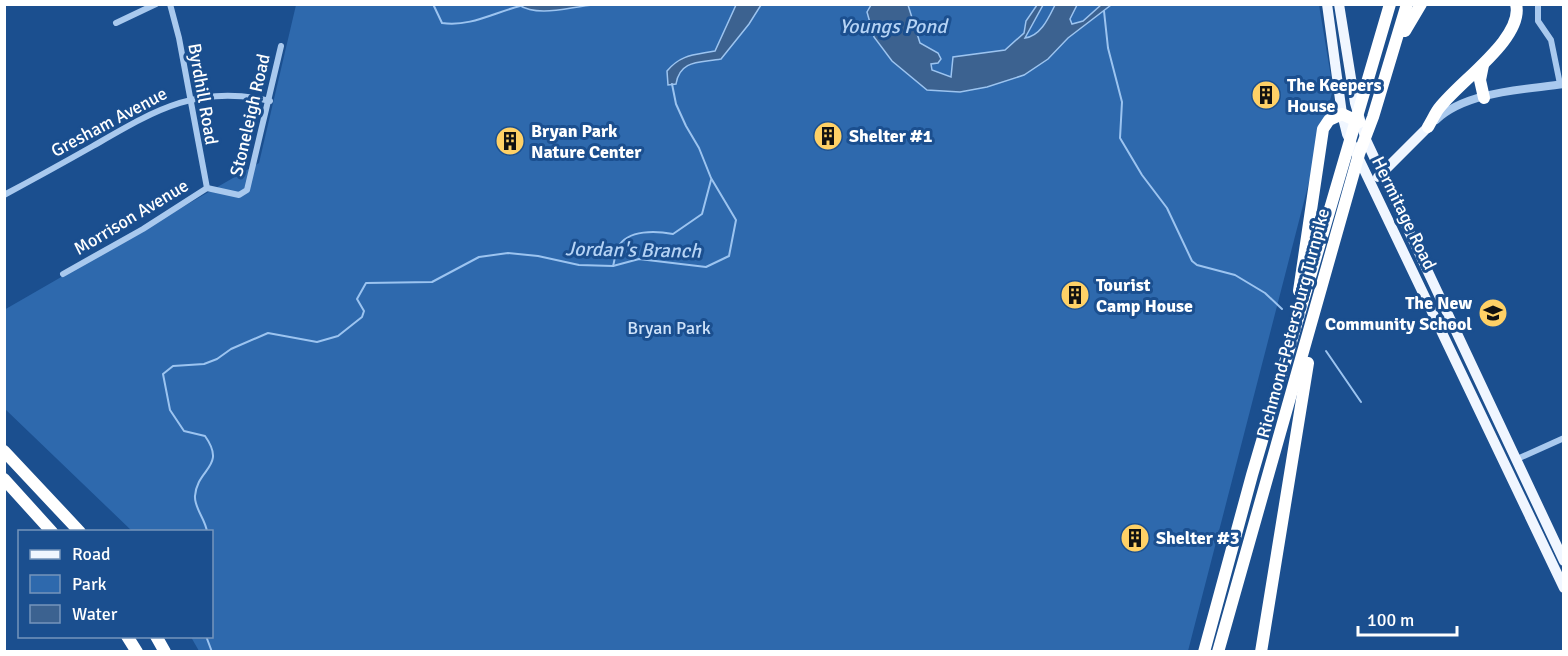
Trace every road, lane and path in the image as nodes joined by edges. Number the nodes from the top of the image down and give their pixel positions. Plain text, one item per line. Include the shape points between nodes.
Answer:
1 (156, 4) edge
2 (170, 4) edge
3 (1327, 4) edge
4 (1339, 4) edge
5 (1390, 4) edge
6 (1407, 4) edge
7 (1421, 4) edge
8 (1516, 4) edge
9 (1538, 4) edge
10 (116, 23) dead end
11 (281, 46) dead end
12 (1483, 63) junction
13 (1386, 73) junction
14 (1562, 84) edge
15 (1484, 98) junction
16 (189, 99) junction
17 (270, 101) junction
18 (1344, 118) junction
19 (1359, 122) junction
20 (1428, 127) junction
21 (1381, 174) junction
22 (1368, 178) junction
23 (207, 188) junction
24 (247, 190) joint
25 (4, 195) edge
26 (63, 274) dead end
27 (1320, 293) junction
28 (1293, 332) junction
29 (1563, 438) edge
30 (4, 451) edge
31 (1511, 462) junction
32 (4, 479) edge
33 (51, 530) edge
34 (79, 530) edge
35 (1563, 561) edge
36 (1563, 588) edge
37 (129, 638) edge
38 (157, 638) edge
39 (137, 651) edge
40 (165, 651) edge
41 (1204, 651) edge
42 (1218, 651) edge
43 (1261, 651) edge

1 - 10 street
2 - 16 street, Byrdhill Road
3 - 18 main road, Hermitage Road
4 - 19 main road, Hermitage Road
5 - 28 highway, Richmond-Petersburg Turnpike
6 - 13 highway, Richmond-Petersburg Turnpike
7 - 13 highway
8 - 12 highway via 1515,21 1506,39
9 - 14 street via 1539,21 1551,40
11 - 17 street, Stoneleigh Road
12 - 15 highway via 1480,80
12 - 20 highway via 1437,110
13 - 27 highway, Richmond-Petersburg Turnpike
14 - 15 street
15 - 20 street via 1445,112
16 - 17 street, Gresham Avenue via 246,97
16 - 23 street, Byrdhill Road
16 - 25 street, Gresham Avenue via 144,116
17 - 24 street, Stoneleigh Road
18 - 19 highway
18 - 22 main road, Hermitage Road
18 - 28 highway via 1326,122 1320,142
19 - 21 main road, Hermitage Road
20 - 21 main road
21 - 22 main road
21 - 31 main road, Hermitage Road
22 - 31 main road, Hermitage Road
23 - 24 street, Morrison Avenue via 239,195
23 - 26 street, Morrison Avenue
27 - 42 highway, Richmond-Petersburg Turnpike
27 - 43 highway
28 - 41 highway, Richmond-Petersburg Turnpike
29 - 31 street
30 - 34 highway
31 - 35 main road, Hermitage Road
31 - 36 main road, Hermitage Road
32 - 33 highway
37 - 39 highway
38 - 40 highway

